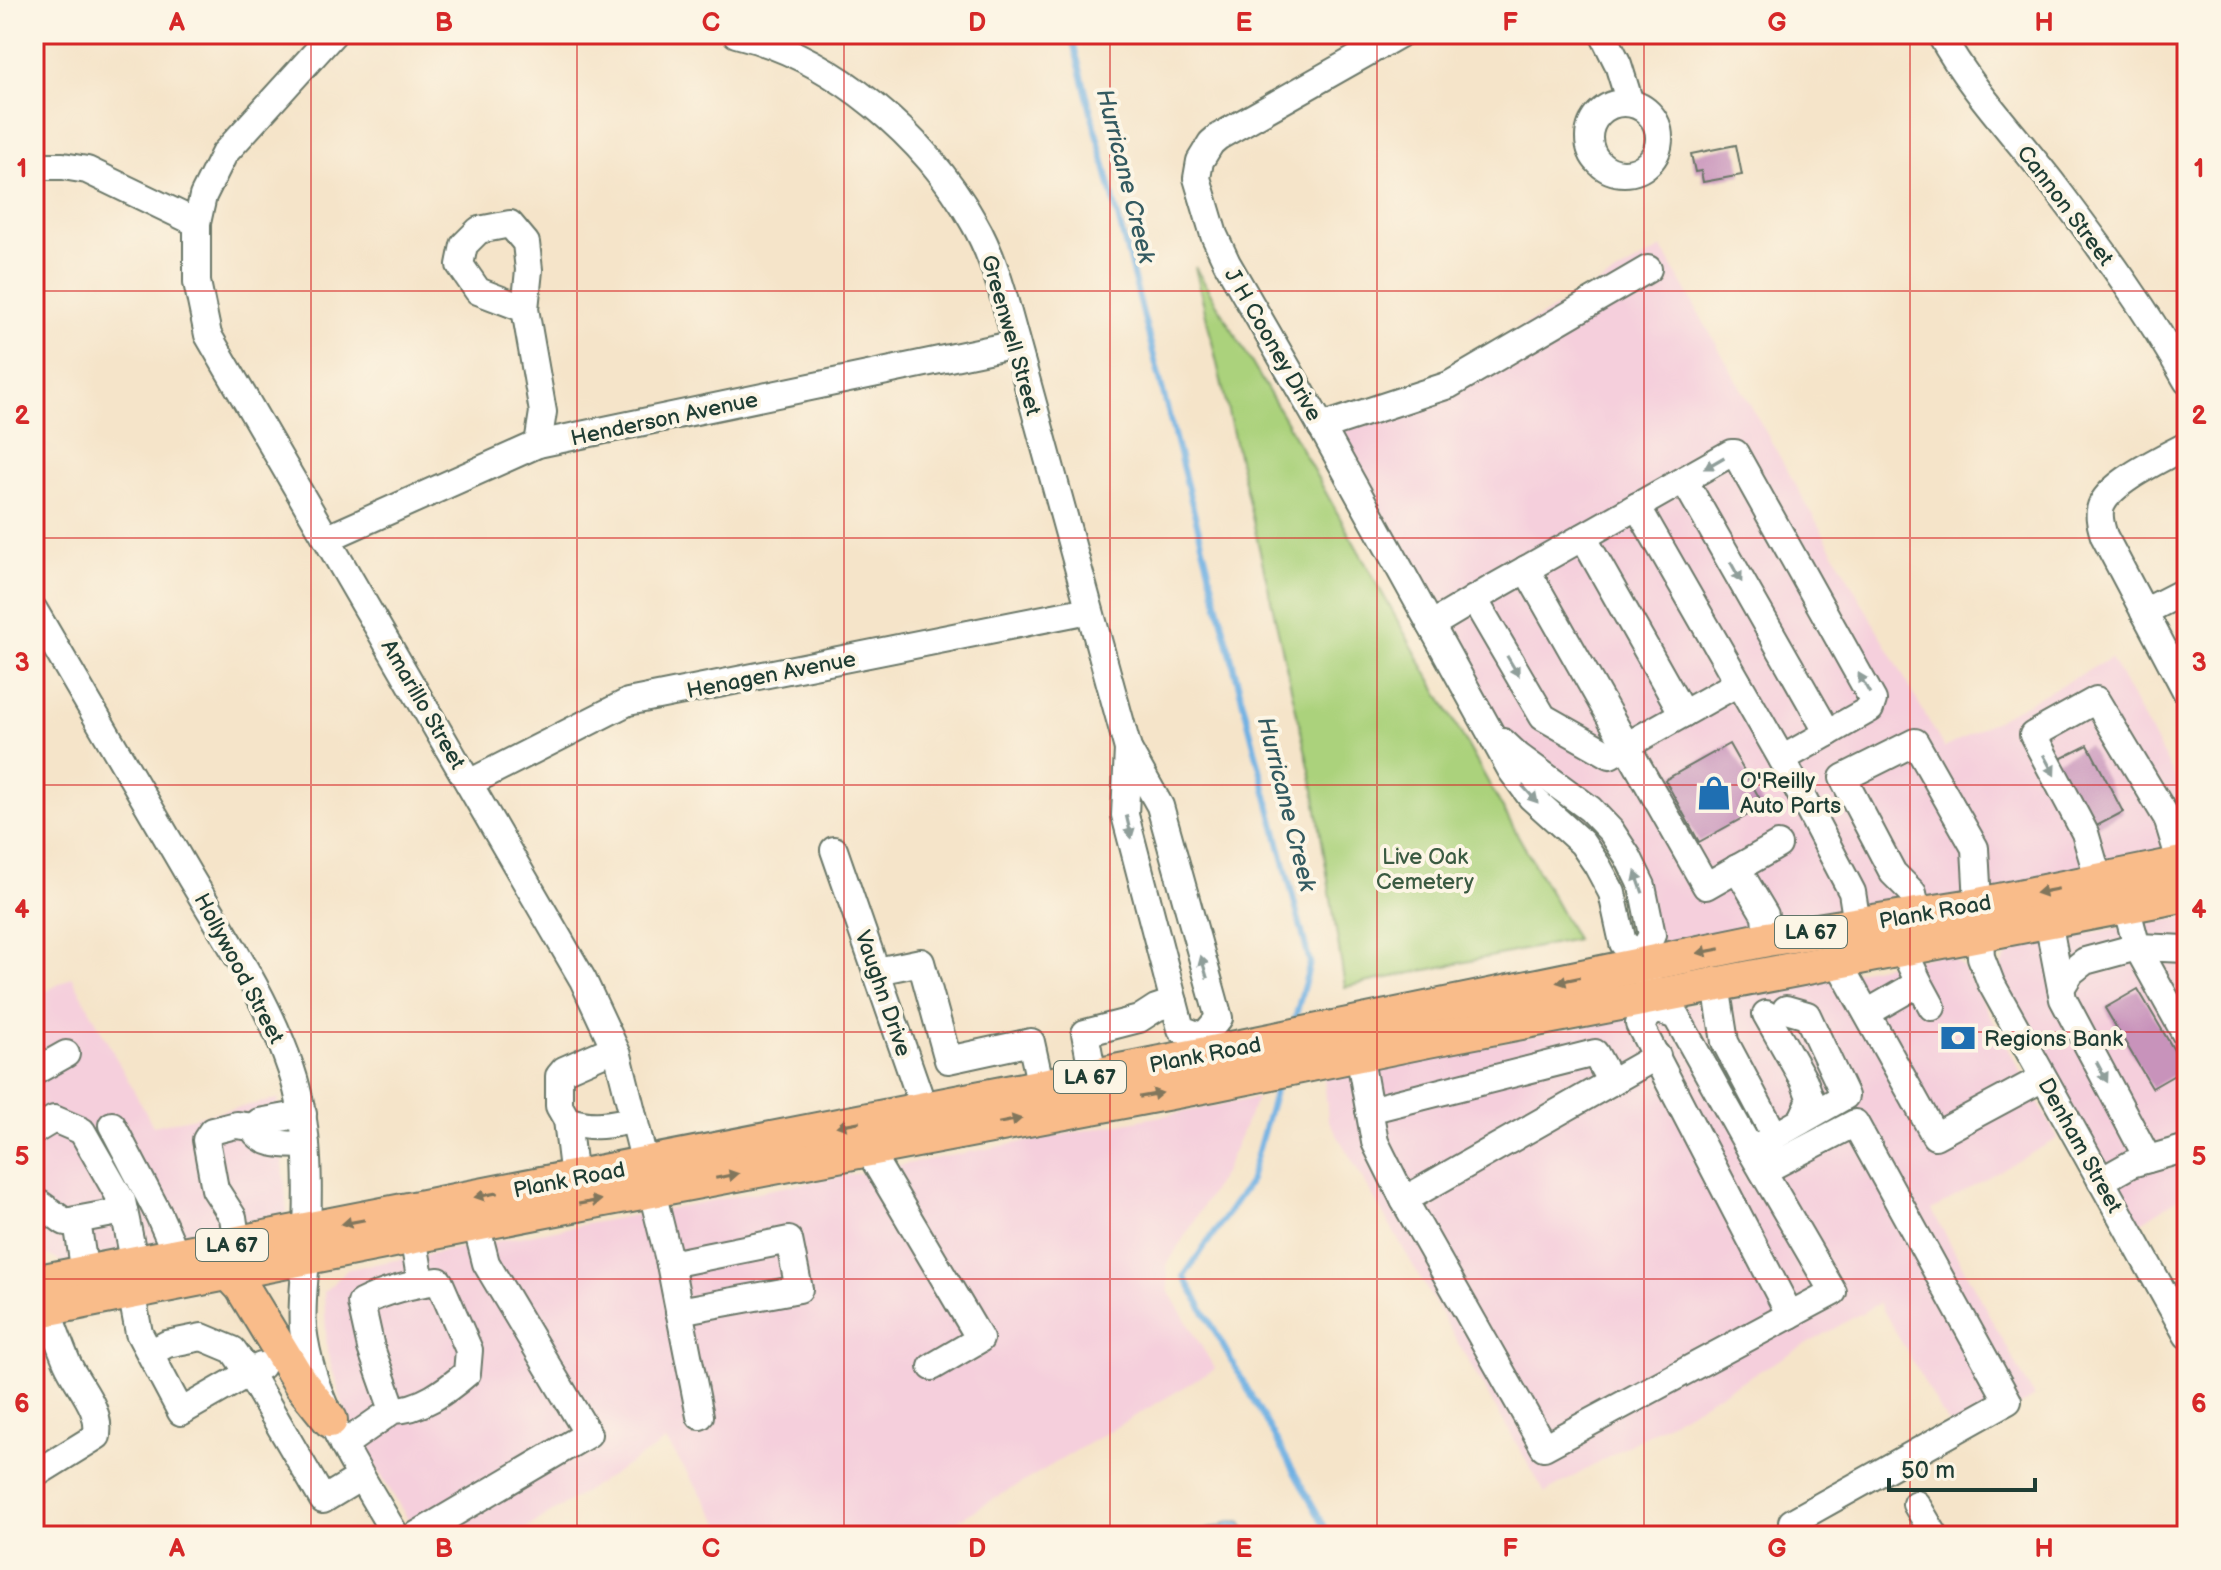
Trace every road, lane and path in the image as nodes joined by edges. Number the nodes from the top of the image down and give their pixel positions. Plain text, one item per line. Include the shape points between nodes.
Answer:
1 (333, 34) edge
2 (736, 34) edge
3 (1400, 34) edge
4 (1603, 34) edge
5 (1940, 34) edge
6 (1630, 103) dead end
7 (34, 166) edge
8 (197, 223) junction
9 (1648, 269) dead end
10 (525, 309) dead end
11 (1016, 344) junction
12 (2187, 381) edge
13 (1321, 427) junction
14 (538, 444) junction
15 (2187, 445) edge
16 (1684, 480) junction
17 (1637, 506) junction
18 (1583, 537) junction
19 (328, 538) junction
20 (1526, 569) junction
21 (2187, 590) edge
22 (1474, 599) junction
23 (34, 610) edge
24 (1089, 610) junction
25 (2144, 612) junction
26 (1431, 625) junction
27 (1738, 683) junction
28 (2187, 693) edge
29 (1683, 714) junction
30 (1828, 733) junction
31 (1626, 746) junction
32 (1128, 749) junction
33 (1782, 759) junction
34 (469, 783) junction
35 (1778, 845) dead end
36 (834, 850) dead end
37 (1737, 868) junction
38 (2185, 874) edge
39 (2099, 881) junction
40 (2126, 906) junction
41 (1917, 915) junction
42 (1979, 920) junction
43 (2048, 921) junction
44 (1857, 924) junction
45 (1767, 939) junction
46 (2137, 947) junction
47 (1903, 949) junction
48 (2187, 949) edge
49 (1643, 959) junction
50 (1838, 962) junction
51 (877, 971) junction
52 (1780, 973) junction
53 (1919, 983) junction
54 (1716, 985) junction
55 (2061, 988) junction
56 (1174, 1002) junction
57 (1654, 1003) junction
58 (1932, 1007) dead end
59 (1776, 1012) junction
60 (1867, 1013) junction
61 (1722, 1026) junction
62 (2187, 1037) edge
63 (1341, 1047) junction
64 (614, 1048) junction
65 (66, 1054) dead end
66 (969, 1055) junction
67 (1657, 1056) junction
68 (1208, 1058) junction
69 (34, 1072) edge
70 (1093, 1076) junction
71 (2043, 1078) junction
72 (1611, 1082) junction
73 (1041, 1087) junction
74 (979, 1099) junction
75 (1369, 1110) junction
76 (303, 1114) junction
77 (567, 1120) junction
78 (633, 1120) junction
79 (1801, 1121) junction
80 (929, 1123) junction
81 (112, 1125) dead end
82 (254, 1127) junction
83 (34, 1131) edge
84 (1775, 1136) junction
85 (306, 1145) junction
86 (867, 1148) junction
87 (2187, 1148) edge
88 (2148, 1159) junction
89 (1757, 1161) junction
90 (648, 1177) junction
91 (574, 1178) junction
92 (2101, 1181) junction
93 (1404, 1200) junction
94 (34, 1207) edge
95 (124, 1211) junction
96 (77, 1221) junction
97 (476, 1224) junction
98 (413, 1236) junction
99 (306, 1244) junction
100 (177, 1256) junction
101 (231, 1259) junction
102 (670, 1264) junction
103 (85, 1274) junction
104 (133, 1278) junction
105 (421, 1283) junction
106 (37, 1293) edge
107 (679, 1311) junction
108 (1790, 1315) junction
109 (2187, 1335) edge
110 (150, 1353) junction
111 (283, 1353) junction
112 (932, 1367) dead end
113 (249, 1373) junction
114 (393, 1410) junction
115 (700, 1416) dead end
116 (336, 1433) junction
117 (34, 1475) edge
118 (361, 1477) junction
119 (1916, 1504) dead end
120 (1792, 1522) dead end
121 (396, 1536) edge
122 (415, 1536) edge
123 (1935, 1536) edge

1 - 8 street, Amarillo Street via 224,154 203,196
2 - 11 street, Greenwell Street via 800,58 841,81 919,149 957,196 984,242
3 - 13 street, J H Cooney Drive via 1218,137 1197,169 1205,210 1227,263
4 - 6 street
5 - 12 street, Cannon Street via 2134,297
7 - 8 street via 87,170
8 - 19 street, Amarillo Street via 197,282 208,335
9 - 13 street via 1449,385
10 - 14 street via 543,412
11 - 14 street, Henderson Avenue
11 - 24 street, Greenwell Street
13 - 26 street, J H Cooney Drive
14 - 19 street, Henderson Avenue
15 - 25 street via 2138,472 2102,505 2104,536
16 - 17 street
16 -> 30 street
30 -> 16 street via 1870,709 1873,700 1739,456 1731,453
17 - 18 street
17 - 27 street
18 - 20 street
18 - 29 street
19 - 34 street, Amarillo Street
20 - 22 street
20 - 31 street
21 - 25 street
22 - 26 street
22 -> 31 street via 1543,717 1610,755
23 - 76 street, Hollywood Street via 256,989 291,1068
24 - 32 street, Greenwell Street
24 - 34 street, Henagen Avenue via 628,702
25 - 28 street
26 - 49 street, J H Cooney Drive via 1524,789 1589,851 1612,893 1623,943
27 - 29 street
27 - 33 street
29 - 31 street
30 - 33 street
31 - 37 street via 1706,886
32 -> 56 street, Greenwell Street via 1125,815
68 -> 32 street, Greenwell Street via 1219,1018 1160,806
33 - 44 street via 1852,892
34 - 64 street, Amarillo Street via 583,980
35 - 37 street
36 - 51 street, Vaughn Drive
37 - 45 street via 1765,915
38 - 39 main road, Plank Road / LA 67
38 -> 39 street via 2167,818 2096,700 2033,735 2085,833
38 - 40 main road, Plank Road / LA 67
39 -> 42 main road, Plank Road / LA 67
40 - 43 main road, Plank Road / LA 67
40 - 46 street
41 - 42 main road, Plank Road / LA 67
41 - 42 street, Denham Street via 1913,893 1893,873 1843,778 1915,742 1975,848
41 - 44 main road, Plank Road / LA 67
42 - 43 main road, Plank Road / LA 67
42 - 47 main road, Plank Road / LA 67
42 - 71 street, Denham Street via 1981,957 1991,983
43 - 55 street
44 - 45 main road, Plank Road / LA 67
45 -> 49 main road, Plank Road / LA 67
46 - 48 street
46 - 55 street via 2085,961
46 - 62 street
47 - 50 main road, Plank Road / LA 67
47 - 53 street
49 - 57 street, J H Cooney Drive
49 -> 63 main road, Plank Road / LA 67
50 - 52 main road, Plank Road / LA 67
50 - 60 street
51 - 66 street via 921,962 948,1060
51 - 80 street, Vaughn Drive
52 - 54 main road, Plank Road / LA 67
52 - 59 street
53 - 58 street
53 - 60 street
54 - 57 main road, Plank Road / LA 67
54 - 61 street
55 -> 88 street
56 - 68 street, Greenwell Street via 1181,1029
56 - 70 street via 1139,1019 1074,1035
57 - 63 main road, Plank Road / LA 67
57 - 67 street via 1639,1024
57 - 89 street via 1676,1016
59 - 61 street
59 - 79 street via 1811,1100
59 - 79 street via 1807,1015 1845,1096
60 - 71 street via 1935,1136
61 - 84 street via 1725,1042
63 - 68 main road, Plank Road / LA 67 via 1260,1058
63 - 75 street
64 - 77 street via 559,1076 559,1106
64 - 78 street, Amarillo Street
65 - 69 street
66 - 73 street via 1031,1042
66 - 74 street
67 - 72 street
67 - 108 street
68 - 70 main road, Plank Road / LA 67
80 -> 68 main road, Plank Road / LA 67
70 - 73 main road, Plank Road / LA 67
71 - 92 street, Denham Street
72 - 75 street via 1595,1053
72 - 93 street
73 - 74 main road, Plank Road / LA 67
74 - 80 main road, Plank Road / LA 67
75 - 93 street via 1375,1142
76 - 82 street
76 - 85 street, Hollywood Street
77 - 78 street via 595,1127
77 - 91 street
78 - 90 street, Amarillo Street
79 - 84 street
80 - 86 main road, Plank Road / LA 67
80 -> 90 main road, Plank Road / LA 67
81 - 100 street
82 - 85 street via 254,1133 273,1144
82 - 101 street via 212,1131 206,1140 215,1189 233,1217
83 - 95 street via 54,1119 82,1131
84 - 89 street
85 - 99 street, Hollywood Street
90 -> 86 main road, Plank Road / LA 67
86 - 112 street via 980,1339
87 - 88 street
88 - 92 street
89 - 108 street via 1833,1292
89 - 120 street via 1855,1123 2008,1401
90 - 91 main road, Plank Road / LA 67
97 -> 90 main road, Plank Road / LA 67
90 - 102 street, Amarillo Street
91 -> 99 main road, Plank Road / LA 67
92 - 109 street, Denham Street
93 - 108 street via 1544,1447
94 - 96 street via 40,1204 65,1222
95 - 96 street
95 - 104 street
96 - 103 street
97 - 98 main road, Plank Road / LA 67
97 - 122 street via 486,1263 588,1434
98 - 99 main road, Plank Road / LA 67
98 - 105 street
99 - 101 main road, Plank Road / LA 67
99 - 116 street, Hollywood Street via 305,1343
100 - 101 main road, Plank Road / LA 67
100 - 104 main road, Plank Road / LA 67
101 - 104 main road, Plank Road / LA 67
101 - 111 main road via 231,1275
102 - 107 street, Amarillo Street
102 - 107 street via 789,1240 799,1289
103 - 104 main road, Plank Road / LA 67
103 - 106 main road, Plank Road / LA 67
104 - 106 main road, Plank Road / LA 67
104 - 110 street via 139,1333
105 - 114 street via 361,1303
105 - 114 street via 439,1281 469,1350 467,1373 420,1404
106 - 117 street via 98,1426 97,1436
107 - 115 street, Amarillo Street
110 - 113 street via 202,1337 233,1350
110 - 113 street via 181,1412
111 - 113 street
111 - 116 main road
113 - 118 street via 323,1500
114 - 116 street
116 - 118 street, Hollywood Street
118 - 121 street, Hollywood Street
119 - 123 street

